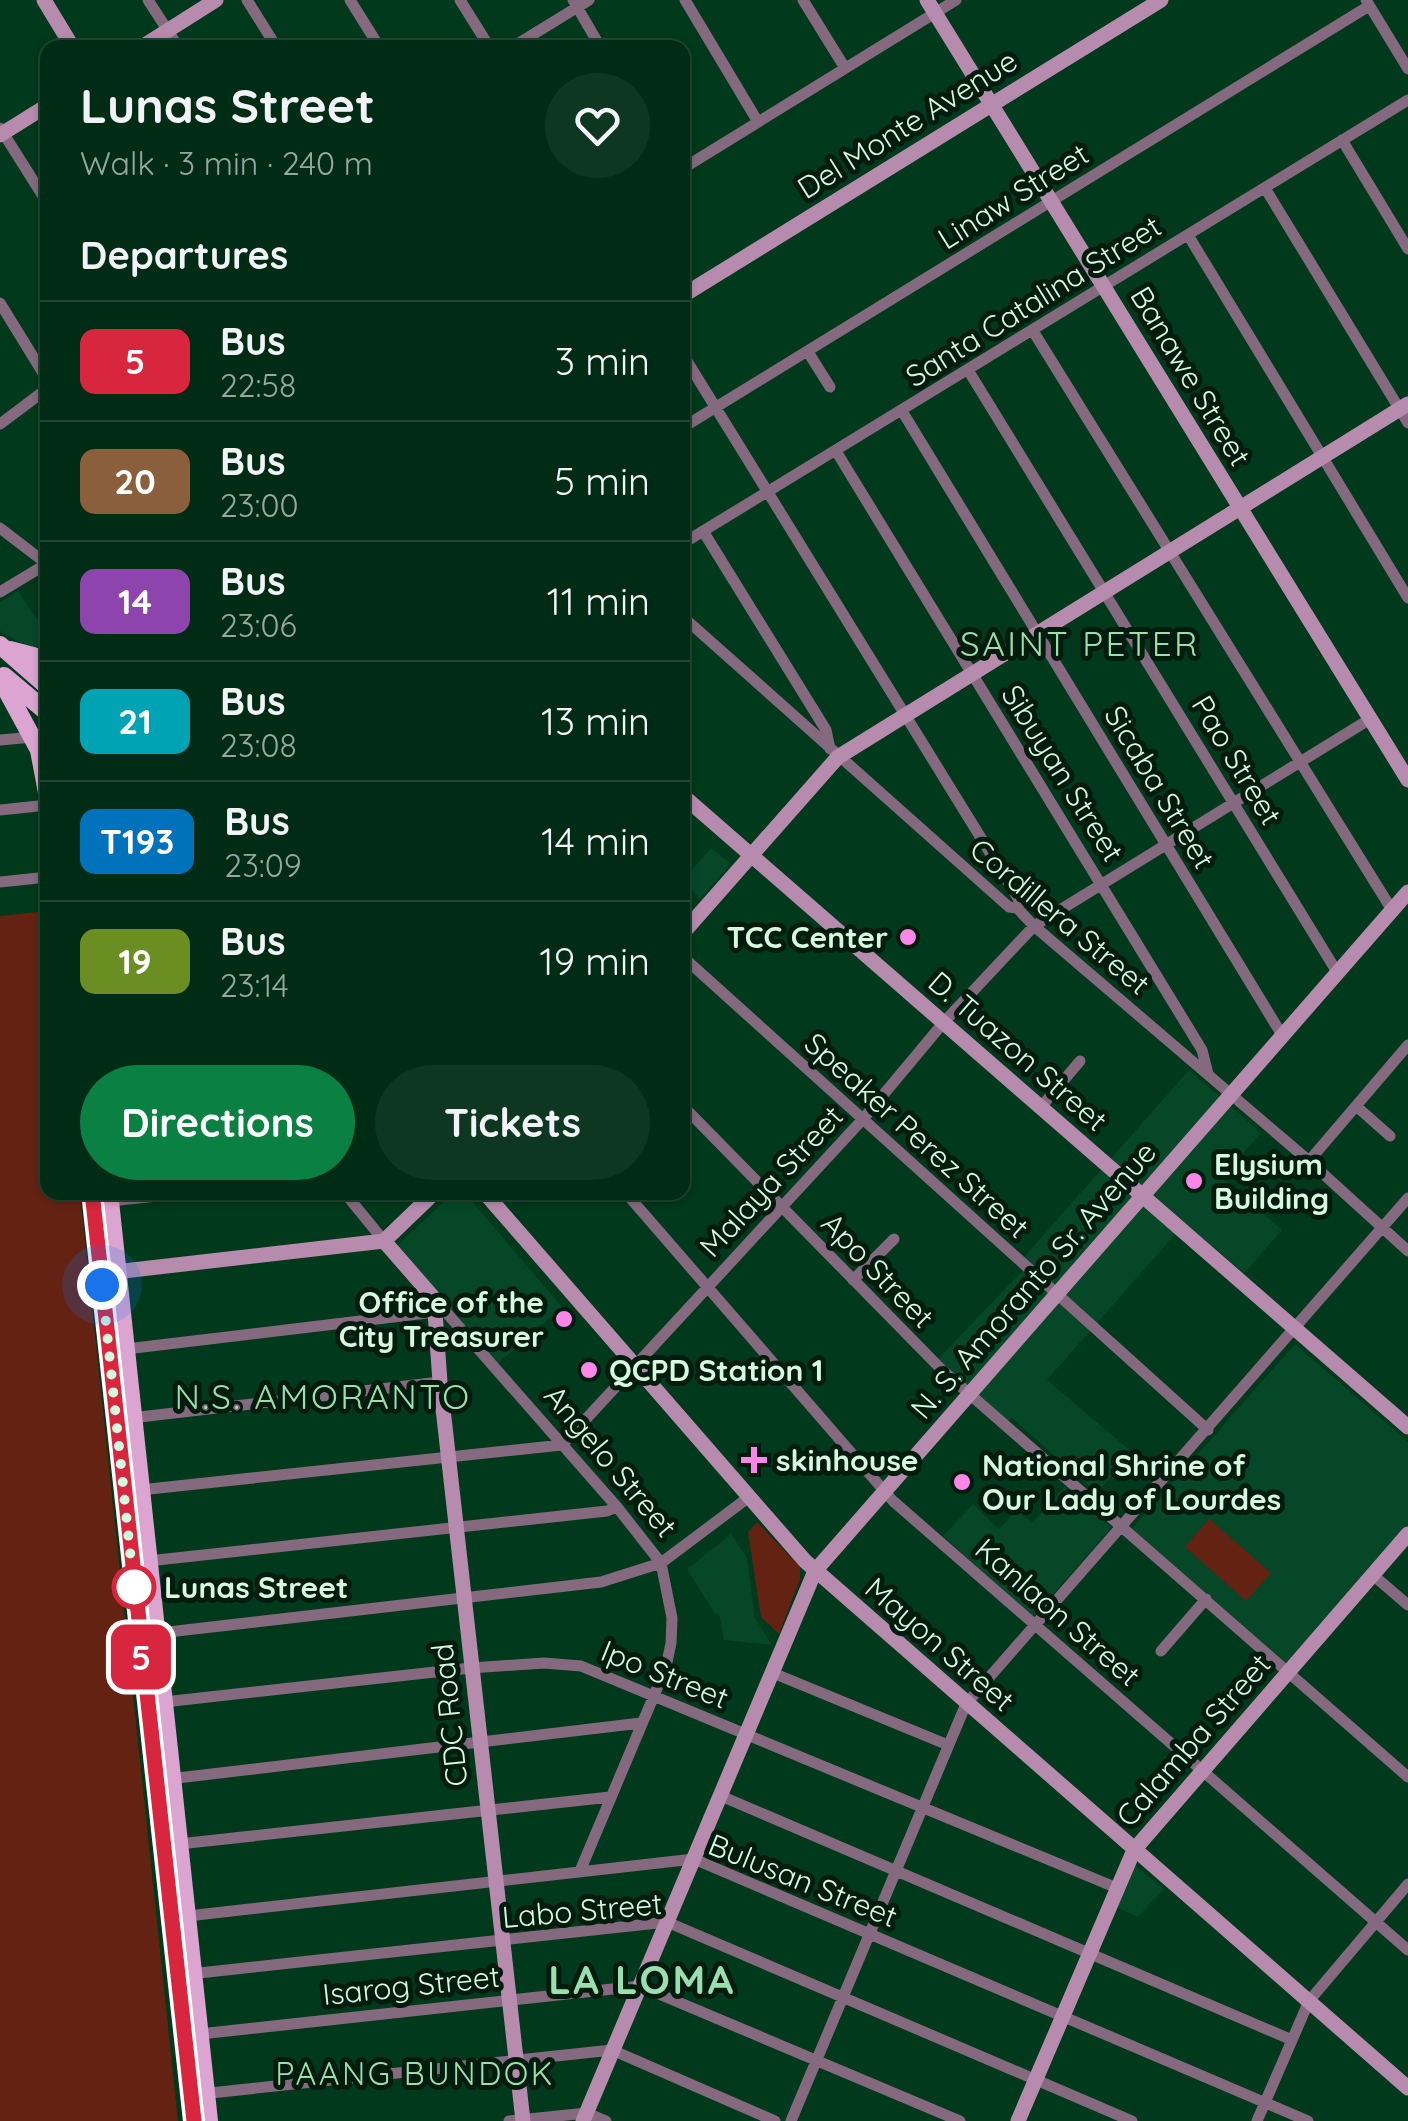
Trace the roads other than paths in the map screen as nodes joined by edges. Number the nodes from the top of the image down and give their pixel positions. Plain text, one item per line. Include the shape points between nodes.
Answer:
1 (44, 0) edge
2 (148, 0) edge
3 (216, 0) edge
4 (247, 0) edge
5 (350, 0) edge
6 (460, 0) edge
7 (590, 0) edge
8 (685, 0) edge
9 (803, 0) edge
10 (956, 0) edge
11 (1160, 0) edge
12 (1368, 3) edge
13 (575, 4) edge
14 (931, 6) edge
15 (168, 30) junction
16 (68, 40) edge
17 (152, 40) edge
18 (174, 40) edge
19 (272, 40) edge
20 (375, 40) edge
21 (485, 40) edge
22 (523, 40) edge
23 (596, 40) edge
24 (845, 68) junction
25 (1408, 69) edge
26 (1408, 100) edge
27 (992, 103) junction
28 (40, 110) edge
29 (758, 122) junction
30 (1, 132) edge
31 (1342, 140) junction
32 (690, 164) edge
33 (1264, 188) junction
34 (40, 192) edge
35 (1052, 201) junction
36 (1188, 235) junction
37 (1408, 249) edge
38 (1105, 286) junction
39 (690, 291) edge
40 (0, 303) edge
41 (1032, 331) junction
42 (808, 352) junction
43 (690, 365) edge
44 (40, 370) edge
45 (968, 370) junction
46 (830, 387) dead end
47 (40, 391) edge
48 (716, 408) junction
49 (902, 411) junction
50 (1405, 412) edge
51 (690, 423) edge
52 (0, 424) edge
53 (836, 451) junction
54 (1322, 456) junction
55 (769, 492) junction
56 (1239, 508) junction
57 (0, 528) edge
58 (703, 531) junction
59 (690, 539) edge
60 (1169, 550) junction
61 (40, 558) edge
62 (40, 567) edge
63 (0, 592) edge
64 (1104, 592) junction
65 (1408, 598) edge
66 (690, 623) edge
67 (1037, 633) junction
68 (2, 647) edge
69 (40, 658) edge
70 (971, 672) junction
71 (0, 676) edge
72 (40, 680) edge
73 (40, 706) edge
74 (905, 714) junction
75 (1370, 719) junction
76 (40, 722) edge
77 (33, 736) junction
78 (0, 740) edge
79 (834, 753) junction
80 (40, 756) edge
81 (1298, 764) junction
82 (1408, 780) edge
83 (690, 802) edge
84 (40, 803) edge
85 (1234, 803) junction
86 (0, 810) edge
87 (1166, 845) junction
88 (752, 855) junction
89 (40, 878) edge
90 (0, 882) edge
91 (1102, 882) junction
92 (1408, 892) edge
93 (1017, 908) junction
94 (1392, 910) junction
95 (690, 925) edge
96 (1034, 926) junction
97 (690, 963) edge
98 (1337, 972) junction
99 (944, 1022) junction
100 (1282, 1035) junction
101 (1408, 1045) edge
102 (1080, 1061) dead end
103 (1208, 1074) junction
104 (1231, 1095) junction
105 (1356, 1106) junction
106 (1041, 1108) junction
107 (690, 1113) edge
108 (862, 1118) junction
109 (1390, 1136) dead end
110 (1309, 1161) junction
111 (1142, 1196) junction
112 (1408, 1198) edge
113 (104, 1200) edge
114 (351, 1200) edge
115 (427, 1200) edge
116 (491, 1200) edge
117 (632, 1200) edge
118 (782, 1207) junction
119 (1382, 1228) junction
120 (384, 1240) junction
121 (894, 1240) dead end
122 (1408, 1250) edge
123 (109, 1273) junction
124 (853, 1280) junction
125 (707, 1286) junction
126 (1056, 1296) junction
127 (437, 1308) junction
128 (1296, 1330) junction
129 (126, 1349) junction
130 (634, 1367) junction
131 (440, 1382) junction
132 (969, 1395) junction
133 (124, 1419) junction
134 (1408, 1427) edge
135 (1208, 1430) junction
136 (562, 1444) junction
137 (448, 1456) junction
138 (140, 1490) junction
139 (884, 1491) junction
140 (749, 1497) junction
141 (617, 1507) junction
142 (456, 1526) junction
143 (1121, 1527) junction
144 (1408, 1534) edge
145 (148, 1561) junction
146 (661, 1563) junction
147 (815, 1571) junction
148 (1373, 1575) junction
149 (463, 1597) junction
150 (1206, 1599) junction
151 (1408, 1605) edge
152 (1035, 1626) junction
153 (148, 1634) junction
154 (1160, 1651) dead end
155 (472, 1668) junction
156 (1288, 1672) junction
157 (773, 1673) junction
158 (653, 1696) junction
159 (164, 1702) junction
160 (966, 1704) junction
161 (641, 1723) junction
162 (746, 1735) junction
163 (480, 1741) junction
164 (948, 1745) junction
165 (1202, 1770) junction
166 (1408, 1776) edge
167 (164, 1779) junction
168 (721, 1796) junction
169 (610, 1797) junction
170 (922, 1810) junction
171 (487, 1811) junction
172 (179, 1844) junction
173 (1134, 1850) junction
174 (694, 1859) junction
175 (580, 1871) junction
176 (895, 1872) junction
177 (494, 1881) junction
178 (1408, 1884) edge
179 (1117, 1888) junction
180 (188, 1916) junction
181 (1375, 1921) junction
182 (667, 1922) junction
183 (868, 1934) junction
184 (502, 1942) junction
185 (1408, 1950) edge
186 (1090, 1952) junction
187 (186, 1974) junction
188 (640, 1986) junction
189 (842, 1996) junction
190 (508, 1999) junction
191 (1309, 2002) junction
192 (1063, 2015) junction
193 (200, 2034) junction
194 (1292, 2040) junction
195 (612, 2050) junction
196 (515, 2058) junction
197 (816, 2061) junction
198 (1035, 2081) junction
199 (1408, 2088) edge
200 (199, 2094) junction
201 (1265, 2103) junction
202 (585, 2117) edge
203 (518, 2120) edge
204 (194, 2121) edge
205 (209, 2121) edge
206 (606, 2121) edge
207 (775, 2121) edge
208 (791, 2121) edge
209 (960, 2121) edge
210 (1018, 2121) edge
211 (1132, 2121) edge
212 (1257, 2121) edge
213 (1308, 2121) edge

1 - 16 street
2 - 15 street
3 - 15 street
4 - 19 street
5 - 20 street
6 - 21 street
7 - 13 street
8 - 29 street
9 - 24 street
10 - 14 street
11 - 27 street, Del Monte Avenue
12 - 25 street
12 - 35 street, Linaw Street
13 - 22 street
13 - 23 street
14 - 24 street
14 - 27 street, Banawe Street
15 - 17 street
15 - 18 street
24 - 29 street
26 - 31 street, Santa Catalina Street
27 - 35 street, Banawe Street
27 - 39 street, Del Monte Avenue
28 - 30 street
29 - 32 street
30 - 34 street
31 - 33 street, Santa Catalina Street
31 - 37 street
33 - 36 street, Santa Catalina Street
33 - 50 street
35 - 38 street, Banawe Street
35 - 42 street, Linaw Street
36 - 38 street, Santa Catalina Street
36 - 54 street
38 - 41 street, Santa Catalina Street
38 - 56 street, Banawe Street
40 - 44 street
41 - 45 street, Santa Catalina Street
41 - 60 street
42 - 46 street
42 - 48 street, Linaw Street
43 - 48 street
45 - 49 street, Santa Catalina Street
45 - 64 street, Pao Street
47 - 52 street
48 - 51 street, Linaw Street
48 - 55 street
49 - 53 street, Santa Catalina Street
49 - 67 street, Sicaba Street
50 - 54 street
53 - 55 street, Santa Catalina Street
53 - 70 street, Sibuyan Street
54 - 56 street
54 - 65 street
55 - 58 street, Santa Catalina Street
55 - 74 street
56 - 60 street
56 - 75 street, Banawe Street
57 - 61 street
58 - 59 street, Santa Catalina Street
58 - 79 street
60 - 64 street
60 - 81 street
62 - 63 street
64 - 67 street
64 - 85 street, Pao Street
66 - 79 street, Cordillera Street
67 - 70 street
67 - 87 street, Sicaba Street
68 - 69 main road
68 - 72 main road
70 - 74 street
70 - 91 street, Sibuyan Street
71 - 73 main road
71 - 77 main road
74 - 79 street
74 - 93 street via 1018,898
75 - 81 street, Malaya Street
75 - 82 street, Banawe Street
76 - 77 main road
77 - 78 street
77 - 80 main road
79 - 88 street
79 - 93 street, Cordillera Street via 1008,907
81 - 85 street, Malaya Street
81 - 94 street
83 - 88 street, D. Tuazon Street
84 - 86 street
85 - 87 street, Malaya Street
85 - 98 street, Pao Street
87 - 91 street, Malaya Street
87 - 100 street, Sicaba Street
88 - 95 street
88 - 99 street, D. Tuazon Street
89 - 90 street
91 - 96 street, Malaya Street
91 - 103 street, Sibuyan Street via 1202,1050
92 - 94 street, N. S. Amoranto Sr. Avenue
93 - 96 street, Cordillera Street
94 - 98 street, N. S. Amoranto Sr. Avenue
96 - 99 street, Malaya Street
96 - 103 street, Cordillera Street
97 - 108 street, Speaker Perez Street
98 - 100 street, N. S. Amoranto Sr. Avenue
99 - 106 street, D. Tuazon Street
99 - 108 street, Malaya Street
100 - 104 street, N. S. Amoranto Sr. Avenue
101 - 105 street
102 - 106 street
103 - 104 street, Cordillera Street
104 - 110 street, Cordillera Street
104 - 111 street, N. S. Amoranto Sr. Avenue
105 - 109 street
105 - 110 street
106 - 111 street, D. Tuazon Street
107 - 118 street, Apo Street
108 - 118 street, Malaya Street
108 - 126 street, Speaker Perez Street
110 - 119 street, Cordillera Street
111 - 126 street, N. S. Amoranto Sr. Avenue
111 - 128 street, D. Tuazon Street
112 - 119 street
113 - 123 main road
114 - 120 street, Angelo Street
115 - 120 street
116 - 130 street, Mayon Street
117 - 125 street, Kanlaon Street
118 - 124 street, Apo Street
118 - 125 street, Malaya Street
119 - 122 street, Cordillera Street
119 - 128 street
120 - 123 street
120 - 127 street, Angelo Street
121 - 124 street
123 - 129 main road
123 - 133 main road
124 - 132 street, Apo Street
125 - 130 street, Malaya Street
125 - 139 street, Kanlaon Street
126 - 132 street, N. S. Amoranto Sr. Avenue
126 - 135 street, Speaker Perez Street
127 - 129 street
127 - 131 street, CDC Road
127 - 136 street, Angelo Street
128 - 134 street, D. Tuazon Street
128 - 135 street
129 - 133 main road
130 - 136 street, Malaya Street
130 - 140 street, Mayon Street
131 - 133 street
131 - 137 street, CDC Road
132 - 139 street, N. S. Amoranto Sr. Avenue
132 - 143 street, Apo Street
133 - 138 main road
133 - 153 main road
135 - 143 street
136 - 137 street
136 - 141 street, Angelo Street
137 - 138 street
137 - 142 street, CDC Road
138 - 145 main road
139 - 147 street, N. S. Amoranto Sr. Avenue
139 - 152 street, Kanlaon Street
140 - 146 street
140 - 147 street, Mayon Street
141 - 142 street
141 - 146 street, Angelo Street
142 - 145 street
142 - 149 street, CDC Road
143 - 150 street, Apo Street
143 - 152 street
144 - 148 street, Calamba Street
145 - 153 main road
146 - 149 street via 602,1582
146 - 158 street, Angelo Street via 672,1644
147 - 157 street, N. S. Amoranto Sr. Avenue
147 - 160 street, Mayon Street
148 - 151 street
148 - 156 street, Calamba Street
149 - 153 street
149 - 155 street, CDC Road
150 - 154 street
150 - 156 street, Apo Street
152 - 160 street
152 - 165 street, Kanlaon Street
153 - 159 main road
153 - 167 main road
155 - 158 street, Ipo Street via 581,1666
155 - 159 street, Ipo Street
155 - 163 street, CDC Road
156 - 165 street, Calamba Street
156 - 166 street, Apo Street
157 - 162 street, N. S. Amoranto Sr. Avenue
157 - 164 street
158 - 161 street, Angelo Street
158 - 162 street, Ipo Street
159 - 167 main road
160 - 164 street
160 - 173 street, Mayon Street
161 - 163 street
161 - 169 street, Angelo Street
162 - 168 street, N. S. Amoranto Sr. Avenue
162 - 170 street, Ipo Street
163 - 167 street
163 - 171 street, CDC Road
164 - 170 street
165 - 173 street, Calamba Street
165 - 181 street, Kanlaon Street
167 - 172 main road
167 - 187 main road
168 - 174 street, N. S. Amoranto Sr. Avenue
168 - 176 street
169 - 171 street
169 - 175 street, Angelo Street
170 - 176 street
170 - 179 street, Ipo Street
171 - 172 street
171 - 177 street, CDC Road
172 - 180 main road
173 - 179 street, Calamba Street
173 - 191 street, Mayon Street
174 - 175 street, Bulusan Street
174 - 182 street, N. S. Amoranto Sr. Avenue
174 - 183 street, Bulusan Street
175 - 177 street, Bulusan Street
176 - 183 street
176 - 186 street
177 - 180 street, Bulusan Street
177 - 184 street, CDC Road
178 - 181 street
179 - 186 street, Calamba Street
180 - 187 main road
181 - 185 street, Kanlaon Street
181 - 191 street
182 - 184 street, Labo Street
182 - 188 street, N. S. Amoranto Sr. Avenue
182 - 189 street, Labo Street
183 - 189 street
183 - 192 street, Bulusan Street
184 - 187 street, Labo Street
184 - 190 street, CDC Road
186 - 192 street, Calamba Street
186 - 194 street
187 - 193 main road
187 - 200 main road
188 - 190 street, Isarog Street
188 - 195 street, N. S. Amoranto Sr. Avenue
188 - 197 street, Isarog Street
189 - 197 street
189 - 198 street, Labo Street
190 - 193 street, Isarog Street
190 - 196 street, CDC Road
191 - 194 street
191 - 199 street, Mayon Street
192 - 198 street, Calamba Street
192 - 201 street, Bulusan Street
193 - 200 main road
194 - 201 street
195 - 196 street
195 - 202 street, N. S. Amoranto Sr. Avenue
195 - 207 street
196 - 200 street
196 - 203 street, CDC Road
197 - 208 street
197 - 209 street, Isarog Street
198 - 210 street, Calamba Street
198 - 211 street, Labo Street
200 - 204 main road
200 - 205 main road
201 - 212 street
201 - 213 street, Bulusan Street
202 - 203 street
202 - 206 street

